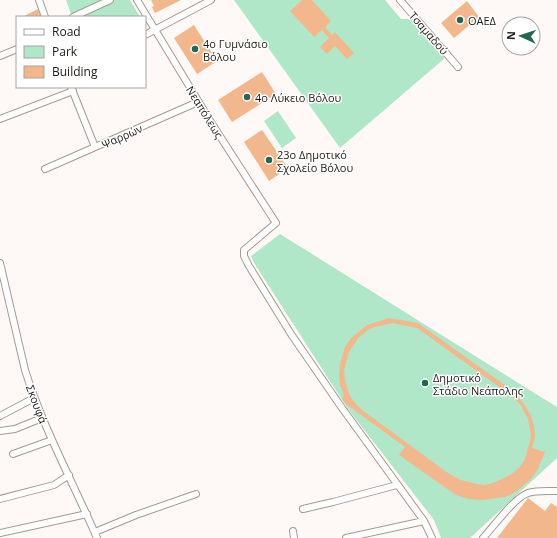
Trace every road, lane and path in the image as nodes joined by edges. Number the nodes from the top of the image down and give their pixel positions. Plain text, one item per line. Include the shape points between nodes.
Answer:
1 (39, 0) edge
2 (110, 0) edge
3 (137, 0) edge
4 (211, 0) edge
5 (400, 0) edge
6 (45, 16) edge
7 (75, 16) edge
8 (155, 31) junction
9 (146, 35) edge
10 (16, 49) edge
11 (0, 56) edge
12 (458, 67) dead end
13 (72, 89) edge
14 (198, 102) junction
15 (0, 119) edge
16 (95, 148) junction
17 (45, 169) dead end
18 (0, 263) edge
19 (34, 398) junction
20 (0, 416) edge
21 (42, 418) junction
22 (0, 431) edge
23 (52, 440) junction
24 (13, 454) dead end
25 (69, 475) junction
26 (397, 485) junction
27 (557, 491) edge
28 (196, 494) dead end
29 (0, 499) edge
30 (304, 509) dead end
31 (87, 514) junction
32 (424, 521) junction
33 (0, 533) edge
34 (96, 535) edge
35 (346, 538) edge
36 (432, 538) edge
37 (484, 538) edge

1 - 6 street
2 - 7 street
3 - 8 street, Νεαπόλεως
4 - 8 street
5 - 12 street, Τσαμαδού
8 - 9 street
8 - 14 street, Νεαπόλεως
10 - 11 street
13 - 15 street
13 - 16 street
14 - 16 street, Ψαρρών
14 - 26 street, Νεαπόλεως via 276,222 244,250 244,256 291,334
16 - 17 street, Ψαρρών
18 - 19 street, Σκουφά
19 - 20 street
19 - 21 street, Σκουφά
21 - 22 street via 15,429
21 - 23 street, Σκουφά
23 - 24 street
23 - 25 street, Σκουφά
25 - 29 street via 54,485
25 - 31 street, Σκουφά
26 - 30 street
26 - 32 street
27 - 37 street via 541,491 520,497
28 - 34 street via 136,515
31 - 33 street
31 - 34 street, Σκουφά
32 - 35 street
32 - 36 street

